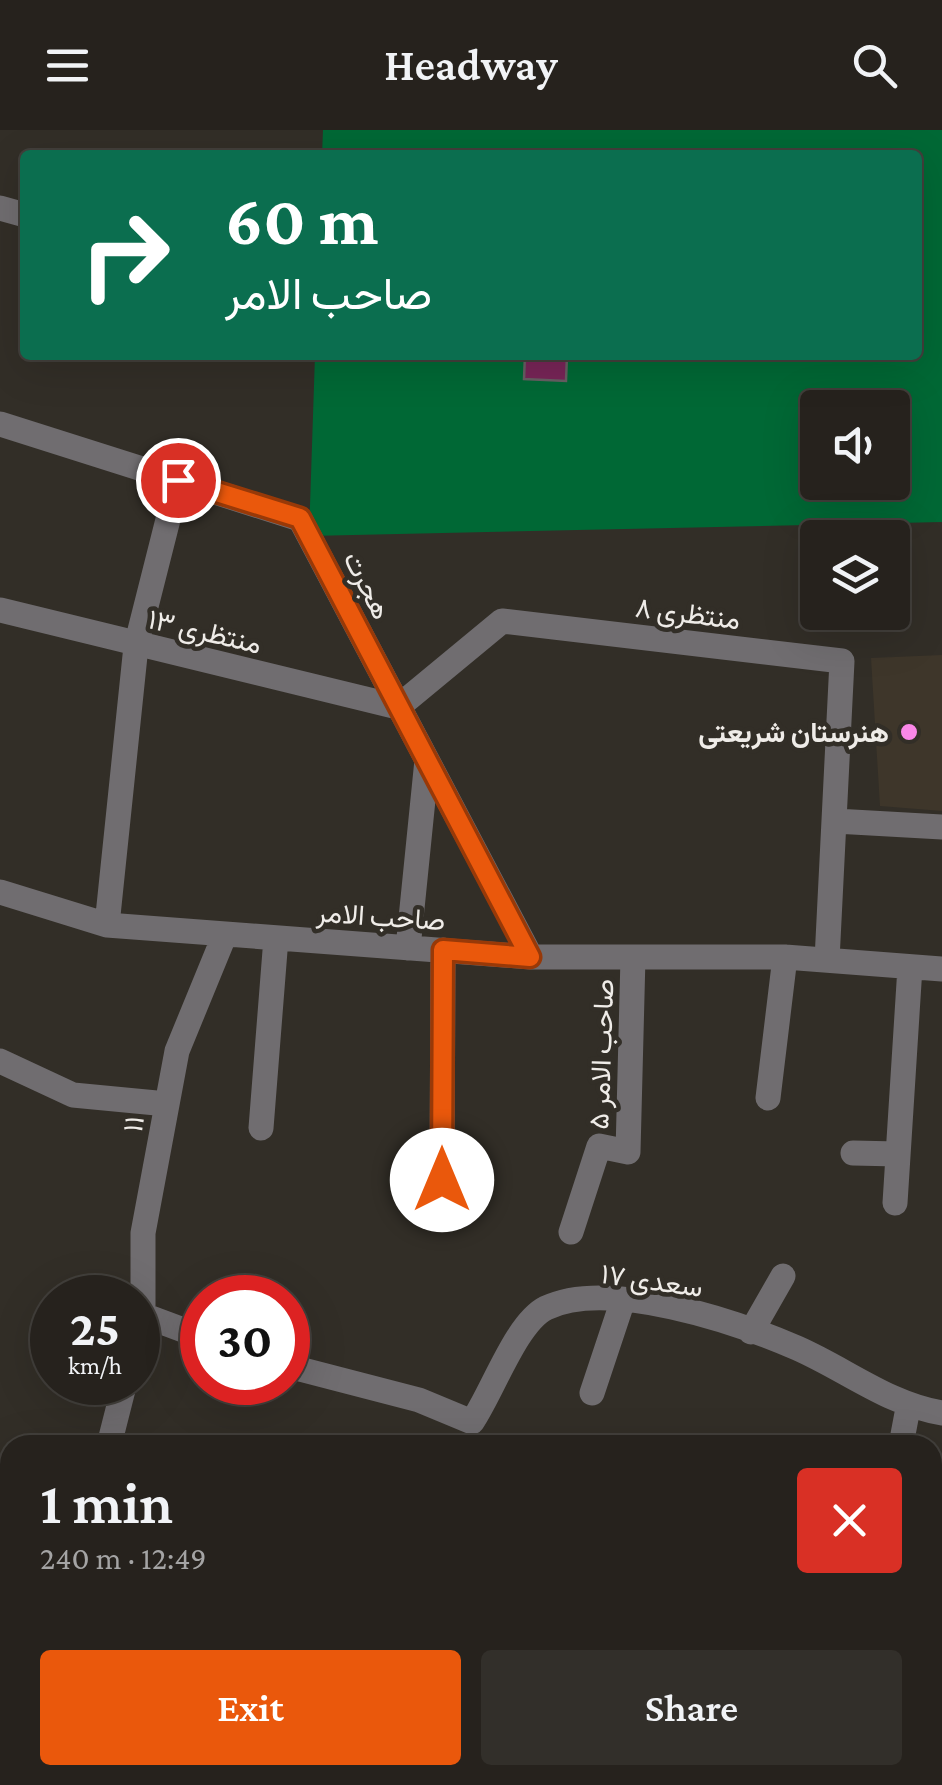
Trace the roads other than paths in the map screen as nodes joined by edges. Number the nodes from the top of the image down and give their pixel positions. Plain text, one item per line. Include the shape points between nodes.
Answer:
1 (0, 424) edge
2 (178, 480) junction
3 (0, 610) edge
4 (136, 646) junction
5 (398, 707) junction
6 (427, 760) junction
7 (835, 821) junction
8 (942, 827) edge
9 (0, 892) edge
10 (107, 925) junction
11 (225, 934) junction
12 (276, 938) junction
13 (408, 948) junction
14 (443, 950) junction
15 (530, 957) junction
16 (634, 957) junction
17 (785, 957) junction
18 (827, 960) junction
19 (910, 966) junction
20 (942, 969) edge
21 (0, 1061) edge
22 (768, 1098) dead end
23 (167, 1104) junction
24 (261, 1128) dead end
25 (853, 1153) dead end
26 (898, 1154) junction
27 (442, 1180) dead end
28 (894, 1203) dead end
29 (570, 1232) dead end
30 (142, 1275) edge
31 (783, 1276) dead end
32 (623, 1300) junction
33 (751, 1332) junction
34 (310, 1372) edge
35 (592, 1393) dead end
36 (119, 1405) edge
37 (908, 1408) junction
38 (942, 1413) edge
39 (111, 1435) edge
40 (903, 1435) edge

1 - 2 street, هجرت
2 - 4 street
2 - 5 street, هجرت via 300,518
3 - 4 street, منتظری ۱۳
4 - 5 street, منتظری ۱۳
4 - 10 street
5 - 6 street, هجرت
5 - 7 street, منتظری ۸ via 502,621 842,661
6 - 13 street
6 - 15 street, هجرت
7 - 8 street
7 - 18 street
9 - 10 street, صاحب الامر
10 - 11 street, صاحب الامر
11 - 12 street, صاحب الامر
11 - 23 street, ۱۱ via 177,1051
12 - 13 street, صاحب الامر
12 - 24 street
13 - 14 street, صاحب الامر
14 - 15 street, صاحب الامر
14 - 27 street
15 - 16 street, صاحب الامر
16 - 17 street, صاحب الامر
16 - 29 street, صاحب الامر ۵ via 628,1152 600,1146
17 - 18 street, صاحب الامر
17 - 22 street
18 - 19 street, صاحب الامر
19 - 20 street, صاحب الامر
19 - 26 street
21 - 23 street via 72,1095
23 - 30 street, ۱۱
25 - 26 street
26 - 28 street
31 - 33 street
32 - 33 street, سعدی ۱۷
32 - 34 street, سعدی ۱۷ via 601,1296 545,1308 512,1343 495,1388 472,1422 419,1400
32 - 35 street
33 - 37 street, سعدی ۱۷ via 797,1348
36 - 39 street
37 - 38 street, سعدی ۱۷
37 - 40 street

